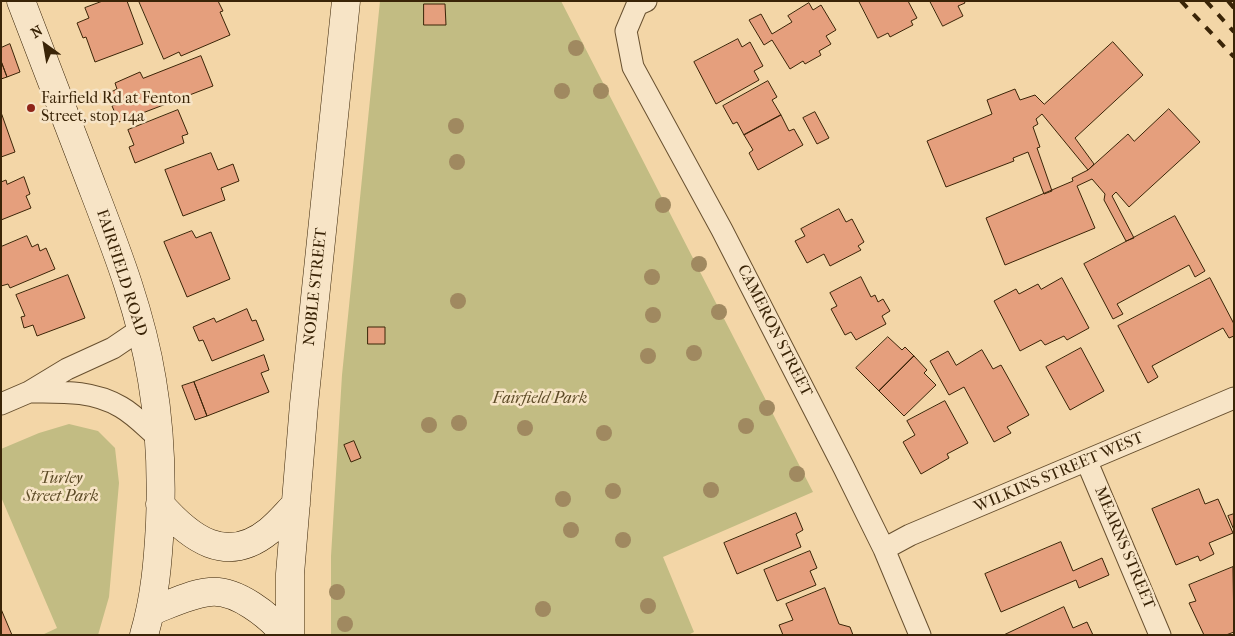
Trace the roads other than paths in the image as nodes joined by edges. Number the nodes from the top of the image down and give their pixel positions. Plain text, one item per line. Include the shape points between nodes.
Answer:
1 (21, 1) edge
2 (346, 1) edge
3 (646, 1) edge
4 (142, 329) junction
5 (29, 392) junction
6 (1234, 398) edge
7 (1, 404) edge
8 (160, 439) junction
9 (1087, 462) junction
10 (160, 504) junction
11 (296, 504) junction
12 (884, 549) junction
13 (148, 623) edge
14 (285, 635) edge
15 (290, 635) edge
16 (920, 635) edge
17 (1160, 635) edge

1 - 4 main road, FAIRFIELD ROAD via 117,250
2 - 11 main road, NOBLE STREET
3 - 12 street, CAMERON STREET via 637,5 626,31 633,67 722,230
4 - 5 street
4 - 8 main road, FAIRFIELD ROAD
5 - 7 street
5 - 8 street via 76,392 99,398 121,407
6 - 9 street, WILKINS STREET WEST
8 - 10 main road, FAIRFIELD ROAD
9 - 12 street, WILKINS STREET WEST via 910,535
9 - 17 street, MEARNS STREET
10 - 11 main road via 196,538 210,545 228,546 248,543 268,532
10 - 13 main road, FAIRFIELD ROAD via 158,557
11 - 15 main road, NOBLE STREET via 290,574
12 - 16 street, CAMERON STREET
13 - 14 main road via 192,596 212,591 234,596 256,608 274,620

